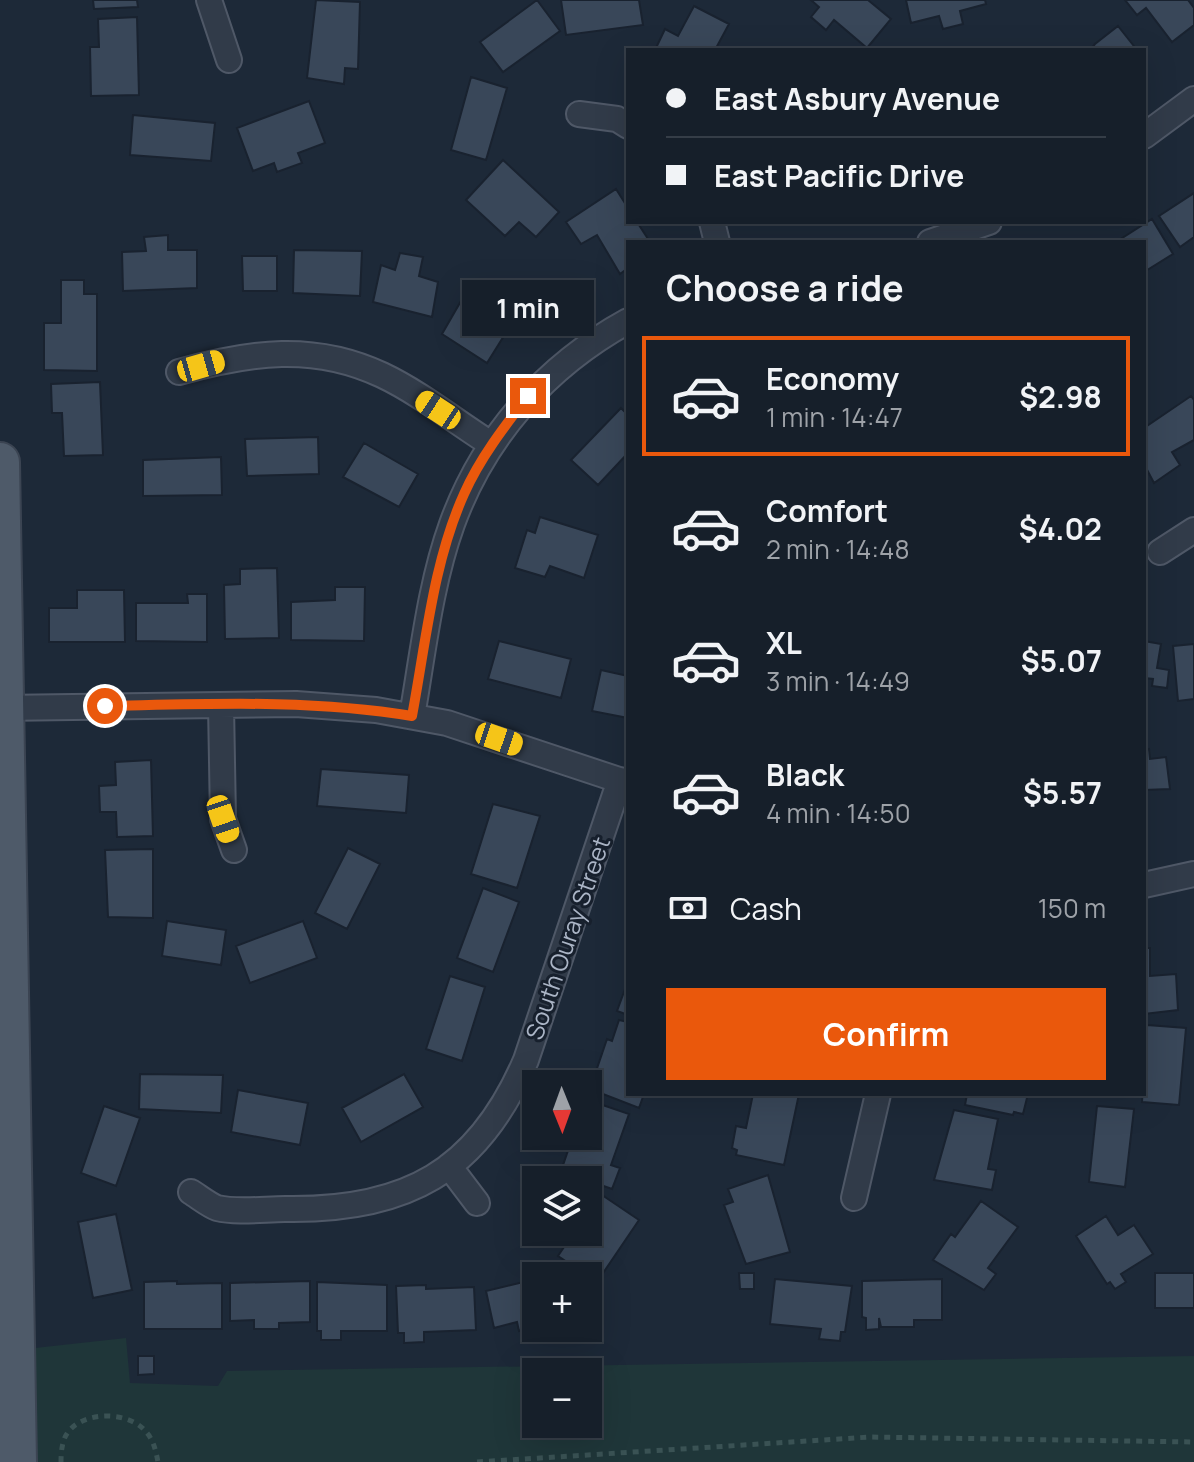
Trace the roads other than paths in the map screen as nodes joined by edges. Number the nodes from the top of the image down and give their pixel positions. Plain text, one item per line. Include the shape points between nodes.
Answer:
1 (209, 0) edge
2 (229, 60) dead end
3 (1194, 99) edge
4 (579, 114) dead end
5 (626, 125) edge
6 (1146, 135) edge
7 (983, 224) edge
8 (936, 240) edge
9 (626, 322) edge
10 (179, 372) dead end
11 (491, 444) junction
12 (0, 462) edge
13 (1194, 530) edge
14 (1160, 552) dead end
15 (221, 705) junction
16 (1, 707) edge
17 (412, 716) junction
18 (624, 781) edge
19 (234, 850) dead end
20 (1194, 874) edge
21 (1146, 885) edge
22 (4, 914) edge
23 (878, 1096) edge
24 (449, 1166) junction
25 (191, 1192) dead end
26 (854, 1198) dead end
27 (477, 1203) dead end
28 (17, 1462) edge

1 - 2 street
3 - 6 street
4 - 5 street
7 - 8 street
9 - 11 street via 571,357 528,396
10 - 11 street via 223,359 296,352 341,359 384,376
11 - 17 street via 451,527
12 - 16 main road
13 - 14 street
15 - 16 street
15 - 17 street via 336,705
15 - 19 street via 223,819
16 - 22 main road
17 - 18 street
18 - 24 street, South Ouray Street via 512,1092 494,1121
20 - 21 street
22 - 28 main road
23 - 26 street
24 - 25 street, South Ouray Street via 398,1195 330,1210 218,1208
24 - 27 street

